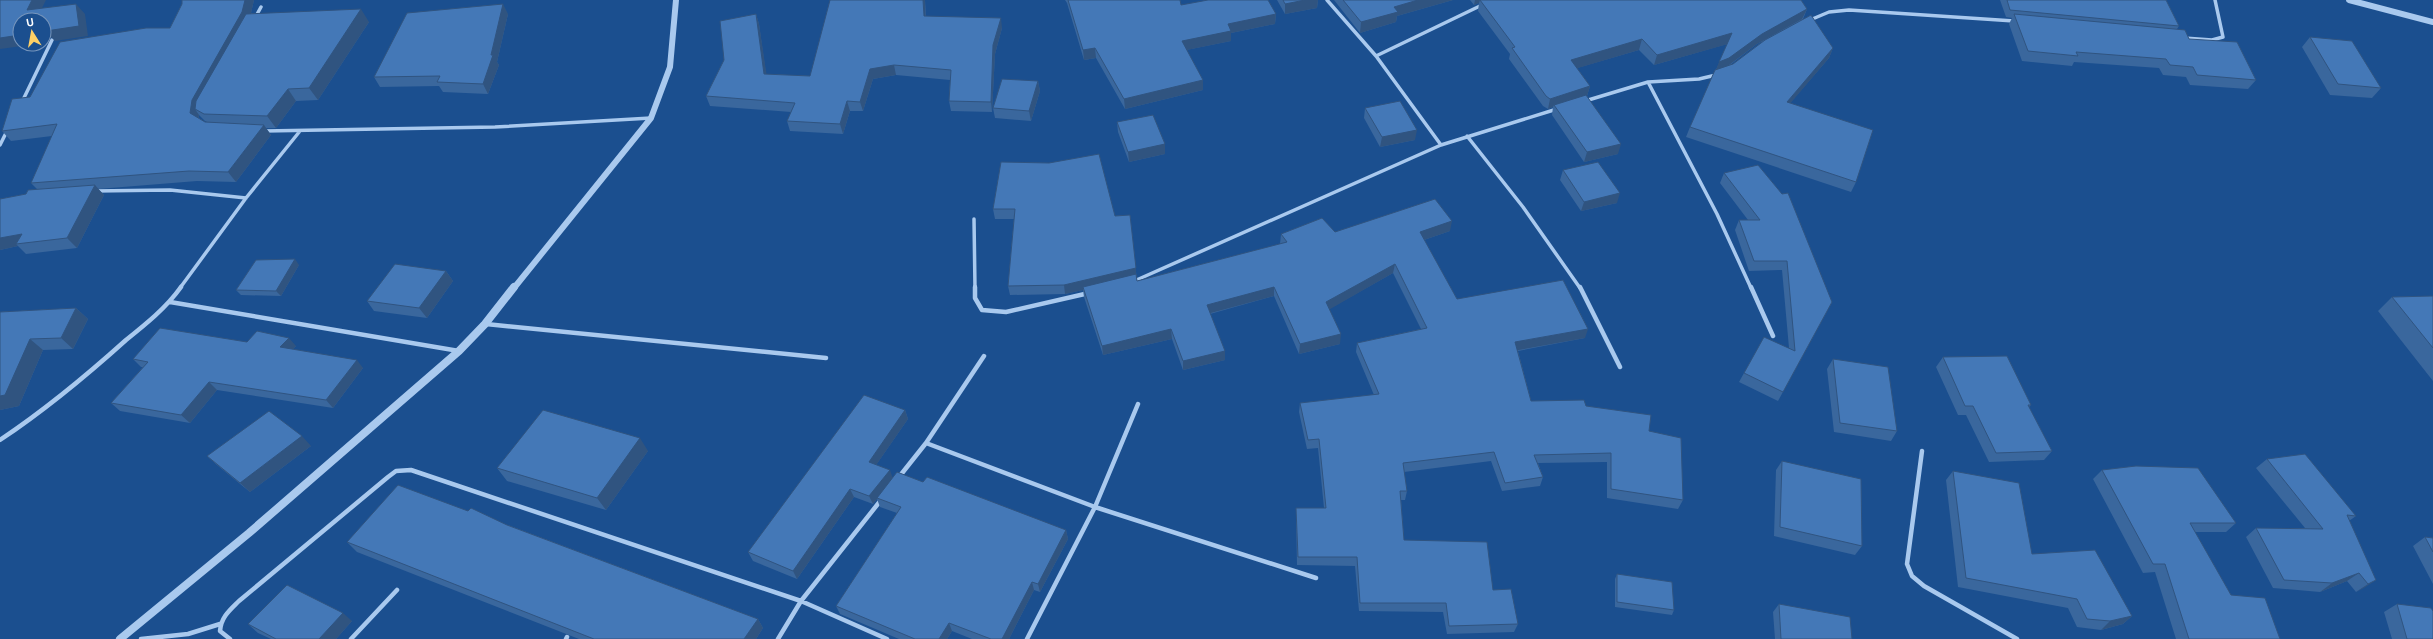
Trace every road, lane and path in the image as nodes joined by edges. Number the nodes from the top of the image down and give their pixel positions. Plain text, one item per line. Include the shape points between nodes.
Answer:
1 (676, 0) edge
2 (1327, 0) edge
3 (2215, 0) edge
4 (2349, 0) edge
5 (1486, 3) edge
6 (261, 7) dead end
7 (254, 20) edge
8 (1808, 21) edge
9 (2023, 22) edge
10 (2433, 22) edge
11 (2181, 37) edge
12 (46, 52) edge
13 (1376, 56) junction
14 (1722, 73) edge
15 (1648, 82) junction
16 (1581, 102) edge
17 (21, 103) edge
18 (1566, 107) edge
19 (651, 118) junction
20 (10, 124) edge
21 (262, 131) edge
22 (300, 131) junction
23 (1467, 136) junction
24 (1441, 144) junction
25 (0, 145) edge
26 (89, 192) edge
27 (246, 198) junction
28 (974, 220) dead end
29 (1128, 284) edge
30 (1093, 292) edge
31 (170, 302) junction
32 (485, 324) junction
33 (1772, 336) dead end
34 (459, 351) junction
35 (984, 356) dead end
36 (826, 358) dead end
37 (1620, 367) dead end
38 (1138, 404) dead end
39 (0, 440) edge
40 (926, 443) junction
41 (1922, 451) dead end
42 (897, 480) edge
43 (883, 498) edge
44 (1095, 507) junction
45 (1316, 578) dead end
46 (397, 590) dead end
47 (801, 602) junction
48 (220, 624) junction
49 (120, 639) edge
50 (141, 639) edge
51 (230, 639) edge
52 (351, 639) edge
53 (778, 639) edge
54 (887, 639) edge
55 (1027, 639) edge
56 (2017, 639) edge

1 - 19 street via 670,67
2 - 13 street
3 - 11 street via 2223,37 2212,40
4 - 10 street
5 - 13 street
6 - 7 street
8 - 9 street via 1819,14 1850,10
12 - 17 street
13 - 24 street
14 - 15 street via 1705,78
15 - 16 street
15 - 33 street via 1717,214
18 - 23 street
19 - 22 street via 495,127
19 - 32 street
20 - 25 street
21 - 22 street
22 - 27 street
23 - 24 street
23 - 37 street via 1576,280
24 - 29 street
26 - 27 street via 132,189 181,190
27 - 31 street
28 - 30 street via 975,298 982,310 1006,312
31 - 34 street
31 - 39 street via 34,418
32 - 34 street
32 - 36 street
34 - 49 street via 203,573
35 - 40 street
38 - 44 street
40 - 42 street
40 - 44 street
41 - 56 street via 1907,564 1909,574 1916,582
43 - 47 street
44 - 45 street
44 - 55 street
46 - 52 street
47 - 48 street via 418,470 403,470 396,471 388,477 238,601 224,615
47 - 53 street
47 - 54 street
48 - 50 street via 188,634
48 - 51 street via 220,630

